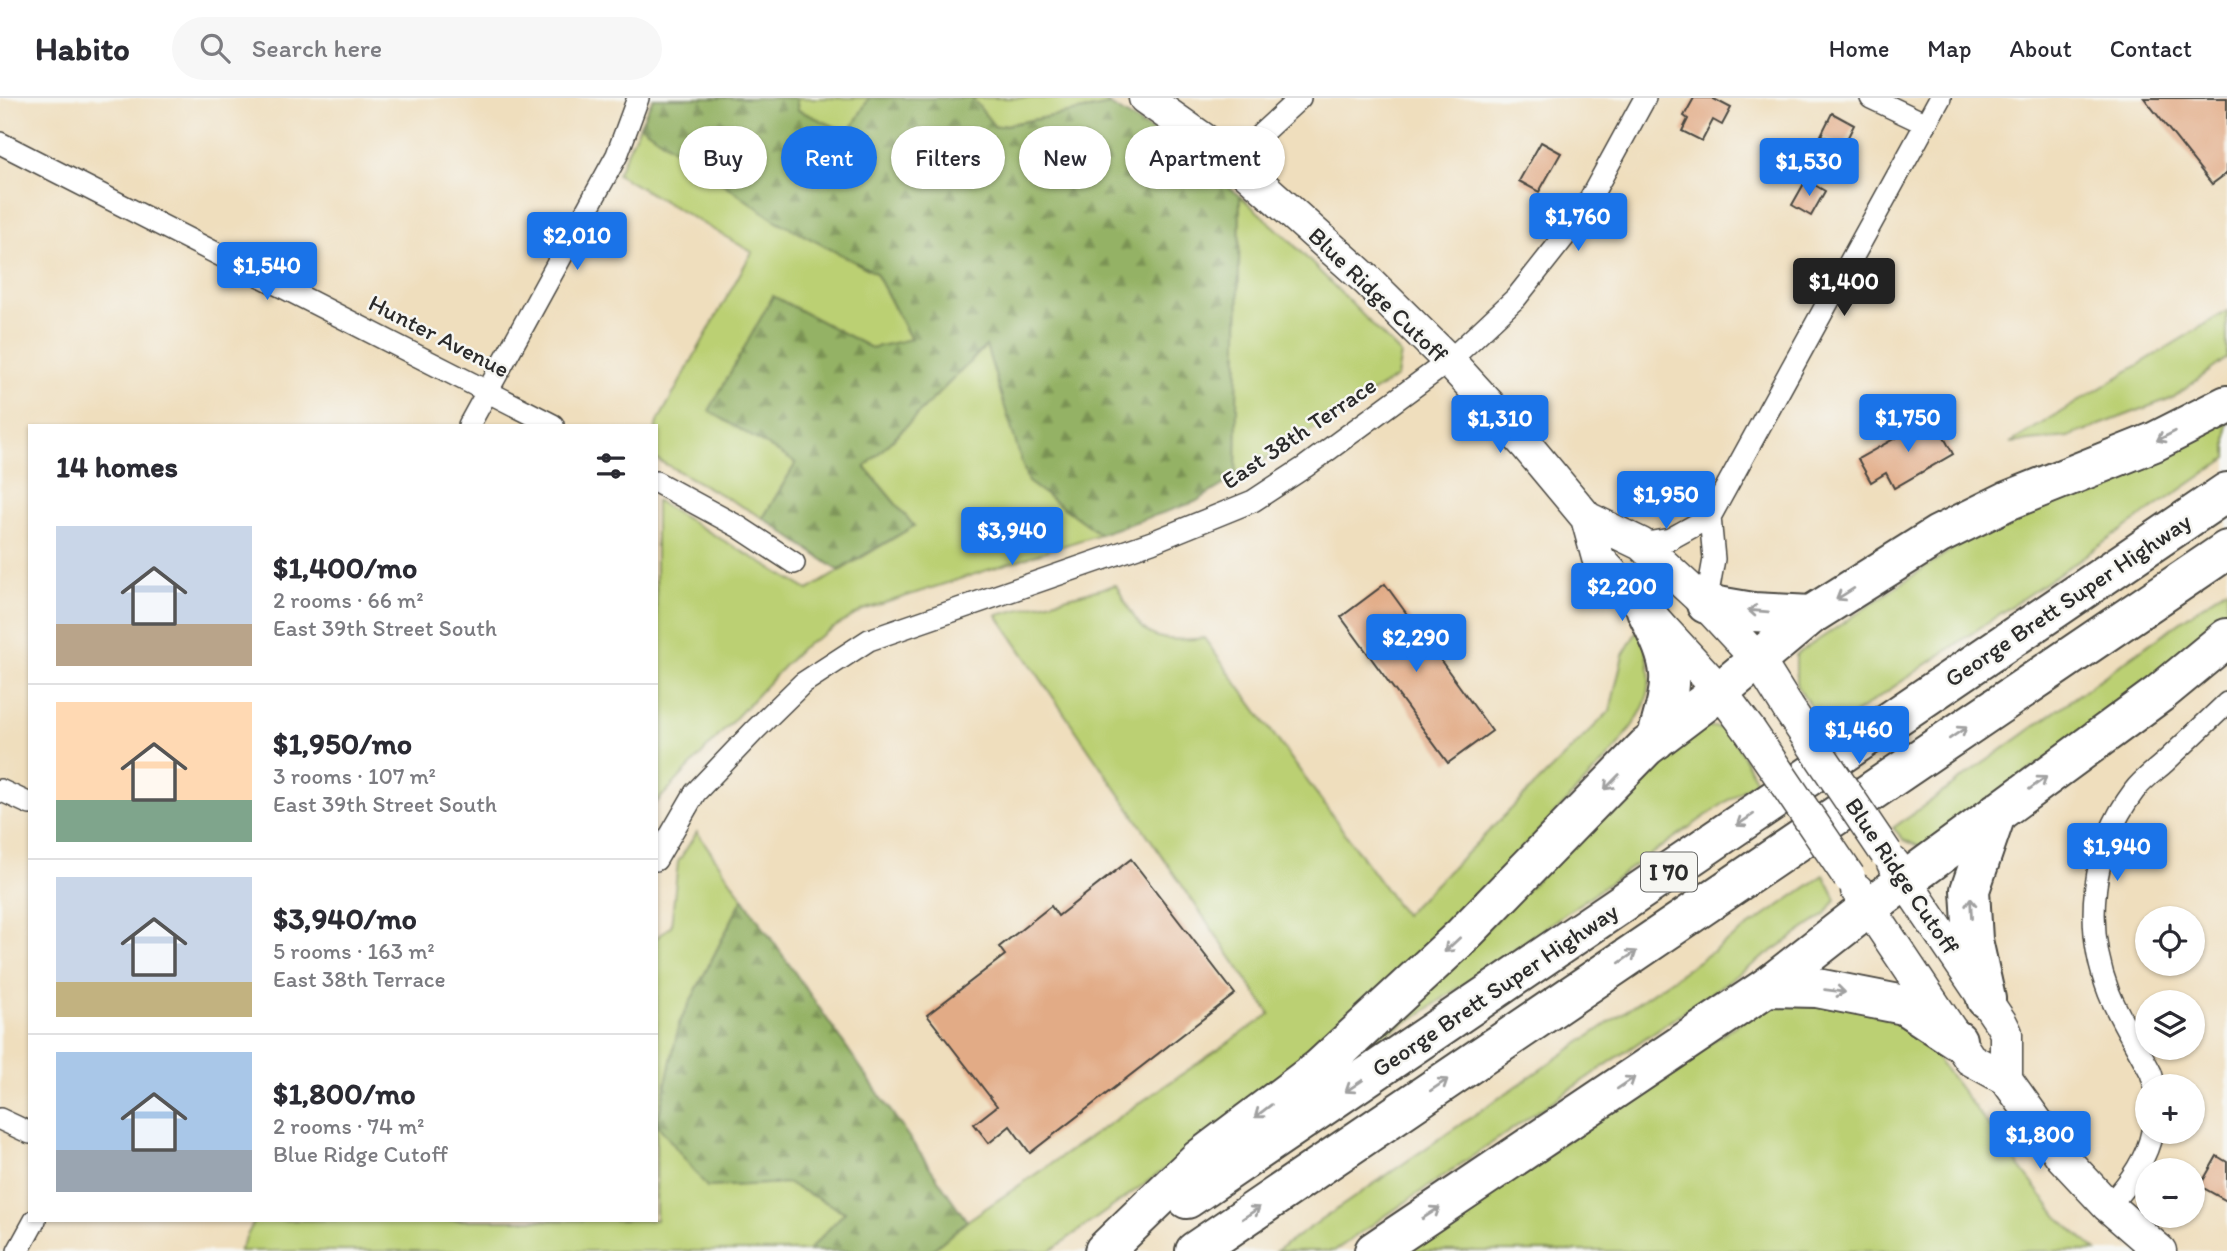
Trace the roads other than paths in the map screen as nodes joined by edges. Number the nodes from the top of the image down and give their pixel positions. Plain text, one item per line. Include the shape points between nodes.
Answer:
1 (638, 98) edge
2 (1144, 98) edge
3 (1300, 98) edge
4 (1645, 98) edge
5 (1871, 98) edge
6 (1940, 98) edge
7 (1926, 124) junction
8 (1184, 126) edge
9 (1270, 126) edge
10 (0, 143) edge
11 (1265, 189) edge
12 (1449, 361) junction
13 (489, 390) junction
14 (2227, 405) edge
15 (470, 424) edge
16 (551, 424) edge
17 (658, 483) edge
18 (2227, 492) edge
19 (1710, 517) junction
20 (1587, 518) junction
21 (1641, 544) junction
22 (2227, 550) edge
23 (794, 563) dead end
24 (1706, 604) junction
25 (1646, 610) junction
26 (1811, 615) junction
27 (2227, 638) edge
28 (1758, 660) junction
29 (1720, 691) junction
30 (2227, 703) edge
31 (1656, 740) junction
32 (0, 790) edge
33 (28, 803) edge
34 (1997, 812) junction
35 (658, 857) edge
36 (1895, 867) junction
37 (1858, 892) junction
38 (1767, 987) junction
39 (1986, 999) junction
40 (1957, 1040) junction
41 (2151, 1074) edge
42 (2006, 1079) junction
43 (0, 1119) edge
44 (28, 1132) edge
45 (2148, 1144) edge
46 (2108, 1206) junction
47 (34, 1222) edge
48 (2148, 1247) edge
49 (18, 1251) edge
50 (1104, 1251) edge
51 (1111, 1251) edge
52 (1195, 1251) edge
53 (1374, 1251) edge

1 - 13 street via 617,155
2 - 8 main road, Blue Ridge Cutoff
3 - 9 street
4 - 12 street, East 38th Terrace via 1580,217 1516,298
5 - 7 street
6 - 7 street
7 - 19 street
10 - 13 street, Hunter Avenue
11 - 12 main road, Blue Ridge Cutoff
12 - 20 main road, Blue Ridge Cutoff
12 - 35 street, East 38th Terrace via 1254,500 1152,542 869,640 803,684 755,730 695,793
13 - 15 street
13 - 16 street, Hunter Avenue
14 -> 26 highway via 2154,442 1938,534
17 - 23 street
18 -> 51 highway, George Brett Super Highway / I 70
19 - 21 street via 1670,539
19 - 24 street via 1714,559
20 - 21 main road, Blue Ridge Cutoff
20 - 25 main road, Blue Ridge Cutoff via 1598,558
21 - 24 main road, Blue Ridge Cutoff
52 -> 22 highway, George Brett Super Highway / I 70
26 -> 24 highway
24 - 28 main road, Blue Ridge Cutoff
25 - 29 main road, Blue Ridge Cutoff
25 - 31 highway via 1669,658 1670,692
26 - 28 highway
34 -> 27 highway via 2159,694
28 - 29 highway
28 - 36 main road, Blue Ridge Cutoff, bridge
29 - 31 highway
29 - 37 main road, Blue Ridge Cutoff, bridge
30 - 41 street via 2135,790 2101,857 2094,932 2099,964
31 -> 50 highway via 1460,938 1320,1068 1198,1160
32 - 33 street
34 - 36 highway
39 -> 34 highway via 1973,940 1970,890
36 - 37 highway
36 - 39 main road, Blue Ridge Cutoff
37 - 38 highway
37 - 40 main road, Blue Ridge Cutoff
38 -> 40 highway via 1861,994 1904,1005
53 -> 38 highway
39 - 42 main road, Blue Ridge Cutoff via 2006,1033
40 - 42 main road, Blue Ridge Cutoff via 1970,1059
42 - 46 main road, Blue Ridge Cutoff via 2062,1157
43 - 44 street
45 - 46 street via 2121,1193
46 - 48 main road, Blue Ridge Cutoff
47 - 49 street

